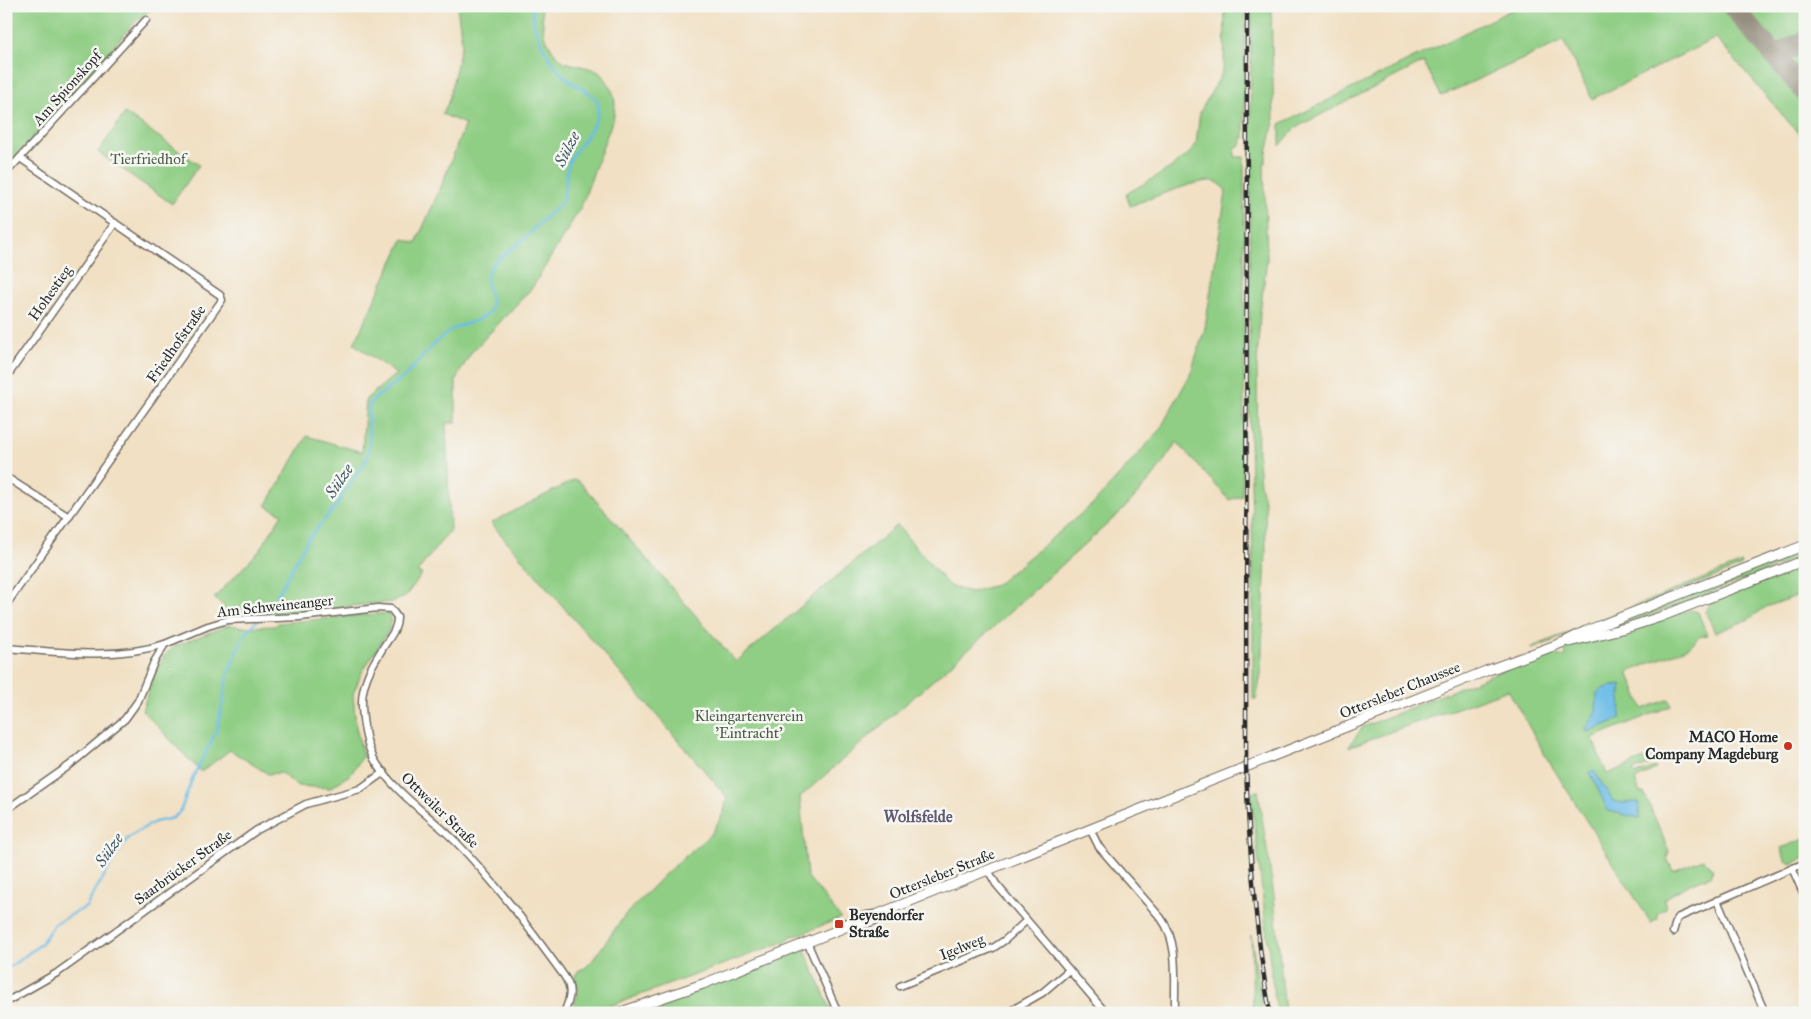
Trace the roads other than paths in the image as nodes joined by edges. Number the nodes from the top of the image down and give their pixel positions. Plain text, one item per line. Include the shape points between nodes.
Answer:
1 (146, 20) dead end
2 (20, 158) junction
3 (6, 173) edge
4 (115, 223) junction
5 (6, 378) edge
6 (6, 477) edge
7 (69, 517) junction
8 (1805, 545) edge
9 (1805, 560) edge
10 (6, 605) edge
11 (391, 609) joint
12 (1564, 642) junction
13 (165, 644) junction
14 (6, 648) edge
15 (1246, 766) joint
16 (384, 772) junction
17 (6, 810) edge
18 (1090, 829) junction
19 (1805, 863) edge
20 (1792, 868) junction
21 (988, 870) junction
22 (1805, 897) edge
23 (1717, 900) junction
24 (900, 905) junction
25 (880, 914) junction
26 (1026, 921) junction
27 (845, 927) junction
28 (1673, 932) dead end
29 (830, 933) junction
30 (807, 942) junction
31 (1068, 970) junction
32 (900, 986) dead end
33 (6, 1002) edge
34 (564, 1013) edge
35 (618, 1013) edge
36 (838, 1013) edge
37 (1007, 1013) edge
38 (1106, 1013) edge
39 (1175, 1013) edge
40 (1766, 1013) edge

1 - 2 street, Am Spionskopf
2 - 3 street, Am Spionskopf
2 - 4 street, Friedhofstraße
4 - 5 street, Hohestieg
4 - 7 street, Friedhofstraße via 220,295 222,300
6 - 7 street
7 - 10 street, Friedhofstraße
8 - 12 main road, Ottersleber Chaussee
9 - 12 main road, Ottersleber Chaussee via 1644,622
11 - 13 street, Am Schweineanger via 233,620
11 - 16 street, Ottweiler Straße via 397,617 396,627 369,672 362,701 368,744
12 - 15 main road, Ottersleber Chaussee
13 - 14 street, Am Schweineanger via 136,651 100,654
13 - 17 street via 138,701 125,719 70,765
15 - 18 main road, Ottersleber Straße
16 - 33 street, Saarbrücker Straße via 360,789 306,804 257,830 57,973
16 - 34 street, Ottweiler Straße via 406,797 461,846 506,898 562,972 571,992
18 - 21 main road, Ottersleber Straße
18 - 39 street via 1099,847 1168,929 1173,950
19 - 20 street
20 - 22 street
20 - 23 street
21 - 24 main road, Ottersleber Straße
21 - 26 street
23 - 28 street via 1677,918
23 - 40 street
24 - 25 main road, Ottersleber Straße
24 - 27 street via 883,918 866,925
25 - 27 main road, Ottersleber Straße
25 - 29 street via 854,918
26 - 31 street
26 - 32 street, Igelweg via 994,948
27 - 29 main road, Ottersleber Straße
29 - 30 main road, Ottersleber Straße
30 - 35 main road, Ottersleber Straße via 703,984
30 - 36 street
31 - 37 street via 1042,993
31 - 38 street

